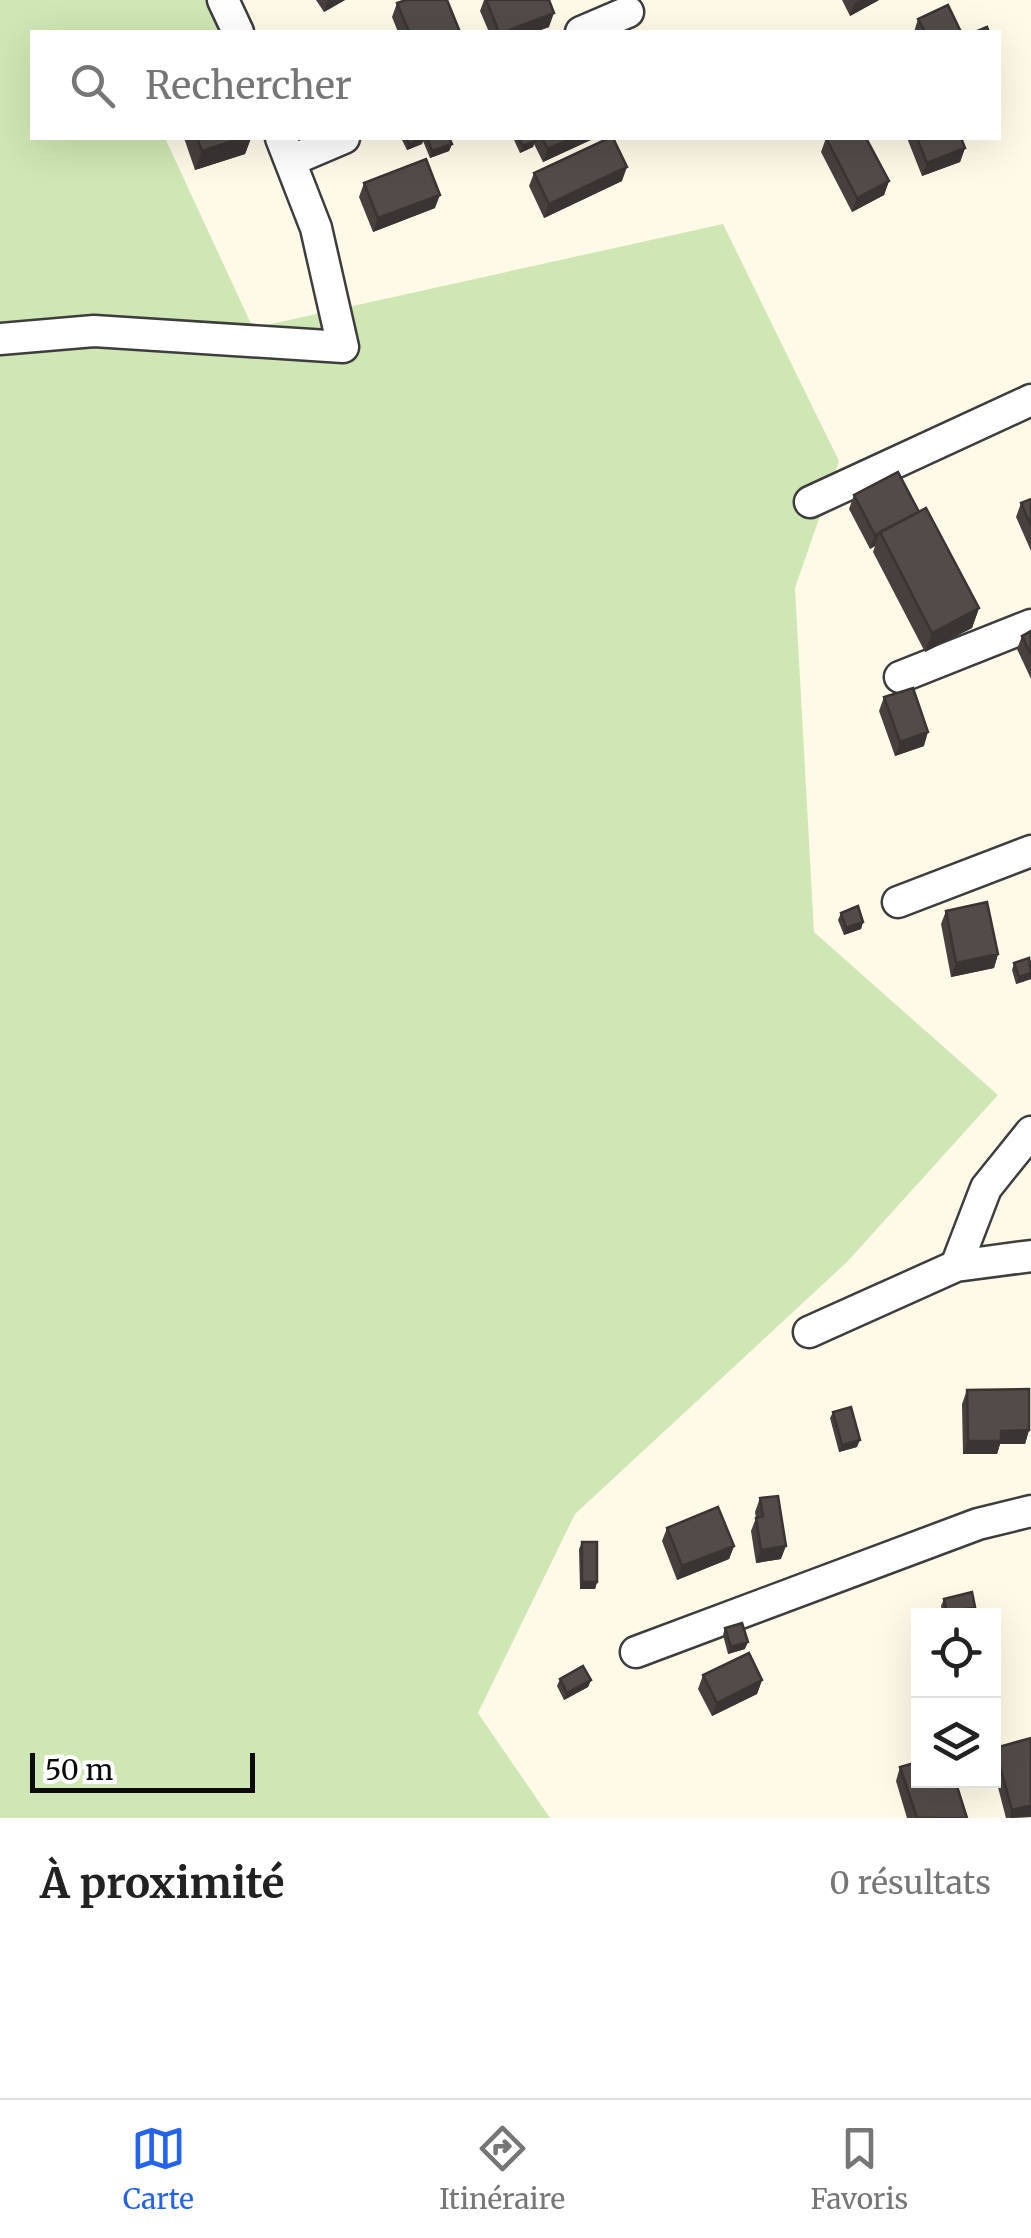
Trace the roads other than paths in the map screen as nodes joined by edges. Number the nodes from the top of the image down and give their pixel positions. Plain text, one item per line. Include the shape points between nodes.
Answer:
1 (223, 0) edge
2 (628, 12) dead end
3 (237, 30) edge
4 (586, 30) edge
5 (333, 140) edge
6 (286, 149) edge
7 (0, 339) edge
8 (1031, 400) edge
9 (810, 502) dead end
10 (1031, 626) edge
11 (900, 677) dead end
12 (1031, 850) edge
13 (898, 902) dead end
14 (1031, 1132) edge
15 (1031, 1256) edge
16 (956, 1266) junction
17 (809, 1332) dead end
18 (1031, 1511) edge
19 (636, 1652) dead end

1 - 3 street
2 - 4 street
5 - 6 street
6 - 7 street via 316,228 343,346 94,331
8 - 9 street
10 - 11 street
12 - 13 street
14 - 16 street via 986,1188
15 - 16 street
16 - 17 street
18 - 19 street via 978,1524

